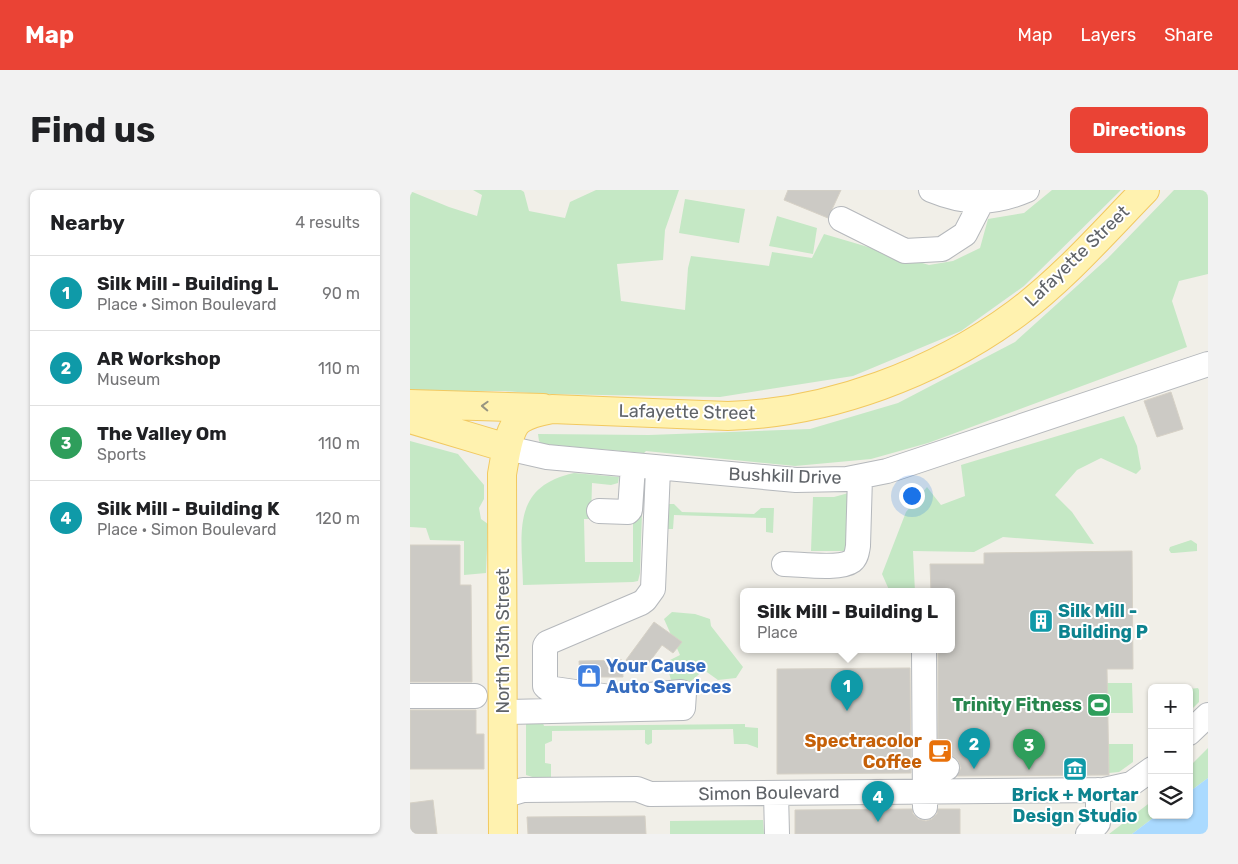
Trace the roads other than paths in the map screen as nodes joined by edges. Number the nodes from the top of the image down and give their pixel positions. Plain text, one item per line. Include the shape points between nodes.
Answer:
1 (931, 190) edge
2 (1026, 190) edge
3 (1145, 190) edge
4 (982, 201) junction
5 (841, 219) dead end
6 (1208, 364) edge
7 (410, 404) edge
8 (552, 409) junction
9 (410, 419) edge
10 (507, 448) junction
11 (633, 466) junction
12 (658, 469) junction
13 (860, 477) junction
14 (599, 511) dead end
15 (784, 564) dead end
16 (924, 653) edge
17 (410, 696) edge
18 (475, 696) dead end
19 (503, 712) junction
20 (1208, 715) edge
21 (1193, 729) edge
22 (1148, 772) edge
23 (931, 784) junction
24 (1098, 790) junction
25 (776, 793) junction
26 (503, 796) junction
27 (503, 834) edge
28 (778, 834) edge
29 (1088, 834) edge

1 - 4 street via 950,198
2 - 4 street via 1004,199
3 - 8 main road, Lafayette Street via 1068,270 1017,313 969,344 885,384 835,400 752,415
4 - 5 street via 966,234 942,249 905,251
6 - 13 street, Bushkill Drive via 930,457
8 -> 7 main road
8 - 10 main road, Lafayette Street via 528,415 517,422
9 - 10 main road, Bushkill Drive
10 - 11 street, Bushkill Drive via 547,457
10 - 19 main road, North 13th Street via 502,474
11 - 12 street, Bushkill Drive
11 - 14 street via 630,510
12 - 13 street, Bushkill Drive via 796,480
12 - 19 street via 653,589 645,600 547,643 545,686 617,698 681,692 684,693 683,708
13 - 15 street via 858,546 852,561 835,565
16 - 23 street
17 - 18 street
19 - 26 main road, North 13th Street
20 - 21 street
22 - 24 street, Simon Boulevard via 1131,784
23 - 24 street, Simon Boulevard
23 - 25 street, Simon Boulevard
24 - 29 street via 1098,823
25 - 26 street, Simon Boulevard via 523,790
25 - 28 street
26 - 27 main road, North 13th Street

